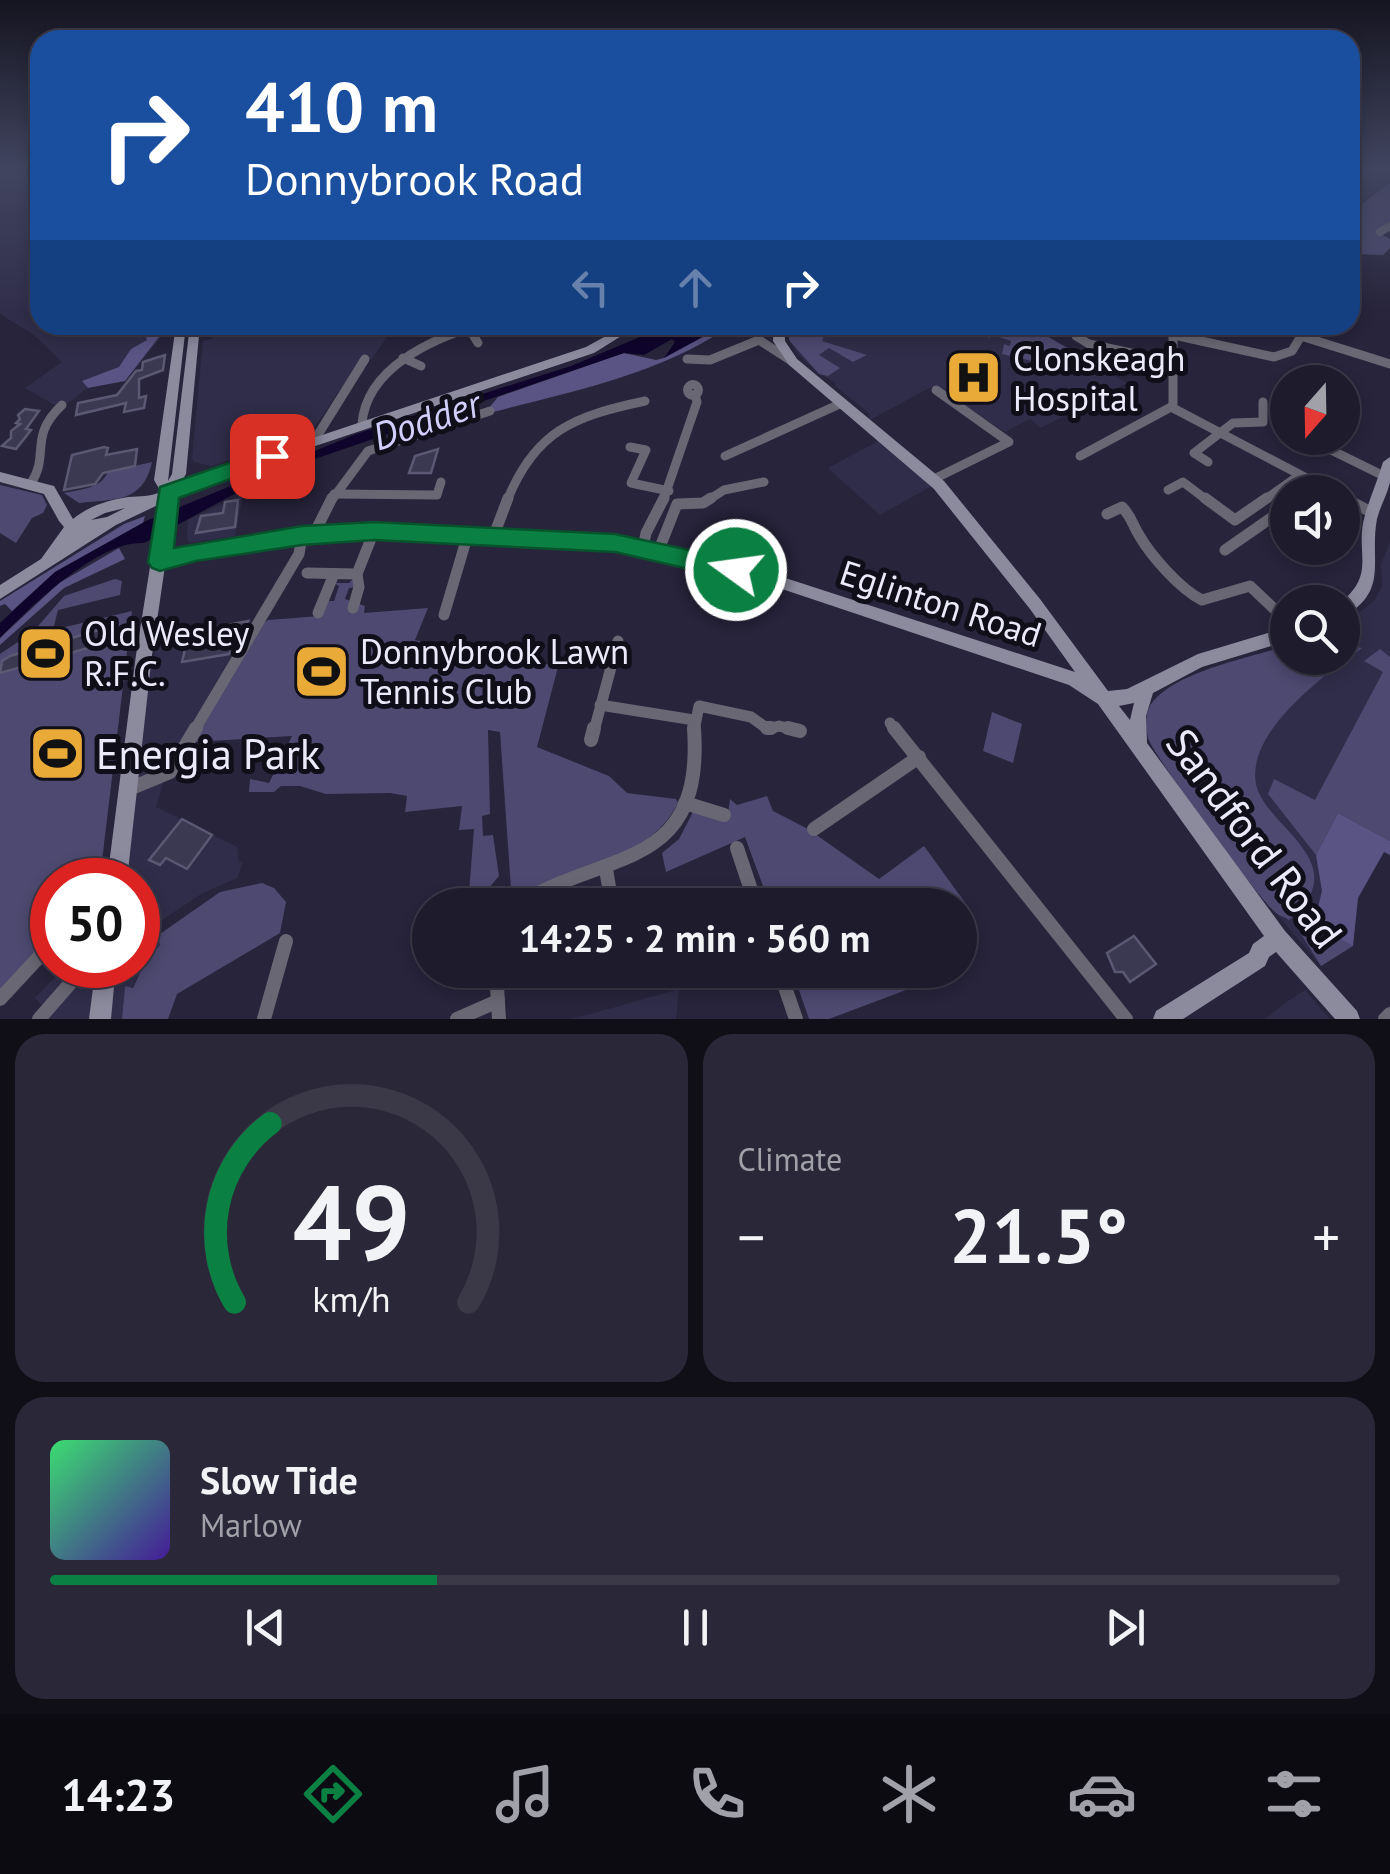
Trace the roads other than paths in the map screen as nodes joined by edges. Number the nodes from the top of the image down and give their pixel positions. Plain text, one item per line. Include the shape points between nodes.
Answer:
1 (1390, 226) edge
2 (1380, 232) dead end
3 (179, 335) edge
4 (194, 335) edge
5 (436, 335) edge
6 (476, 335) edge
7 (617, 335) edge
8 (759, 335) edge
9 (780, 335) edge
10 (1076, 335) edge
11 (1174, 335) edge
12 (1193, 335) edge
13 (1297, 335) edge
14 (1312, 335) edge
15 (759, 340) junction
16 (478, 343) dead end
17 (403, 358) junction
18 (687, 358) dead end
19 (365, 359) dead end
20 (794, 362) junction
21 (1174, 362) junction
22 (1390, 364) edge
23 (421, 366) dead end
24 (936, 390) dead end
25 (695, 394) dead end
26 (645, 401) dead end
27 (842, 402) junction
28 (1263, 402) dead end
29 (62, 404) dead end
30 (1169, 407) junction
31 (490, 410) dead end
32 (362, 424) junction
33 (1219, 436) junction
34 (314, 441) junction
35 (182, 444) junction
36 (630, 447) dead end
37 (165, 450) junction
38 (1344, 455) edge
39 (724, 456) dead end
40 (1080, 456) dead end
41 (181, 462) junction
42 (1208, 462) dead end
43 (1389, 473) edge
44 (216, 474) junction
45 (1294, 475) edge
46 (0, 477) edge
47 (934, 479) junction
48 (441, 482) dead end
49 (764, 482) dead end
50 (31, 484) junction
51 (1168, 490) dead end
52 (668, 491) junction
53 (168, 493) junction
54 (334, 494) junction
55 (1270, 497) edge
56 (148, 503) junction
57 (56, 504) junction
58 (1360, 510) edge
59 (90, 512) junction
60 (1107, 514) dead end
61 (1372, 516) junction
62 (1270, 518) edge
63 (1236, 520) junction
64 (111, 521) junction
65 (71, 526) junction
66 (374, 531) junction
67 (1252, 532) junction
68 (164, 533) junction
69 (468, 534) junction
70 (308, 535) junction
71 (494, 535) junction
72 (651, 550) junction
73 (1225, 550) dead end
74 (196, 552) junction
75 (160, 562) junction
76 (37, 570) junction
77 (306, 573) dead end
78 (334, 574) junction
79 (357, 574) junction
80 (0, 594) edge
81 (1360, 595) edge
82 (1270, 605) edge
83 (353, 608) dead end
84 (318, 613) dead end
85 (444, 615) dead end
86 (1059, 638) junction
87 (1270, 639) edge
88 (618, 641) dead end
89 (1029, 664) junction
90 (1146, 690) junction
91 (1105, 700) junction
92 (600, 704) junction
93 (694, 720) junction
94 (890, 723) dead end
95 (800, 731) dead end
96 (590, 740) dead end
97 (1138, 745) junction
98 (918, 757) junction
99 (128, 790) junction
100 (685, 803) junction
101 (724, 815) dead end
102 (814, 830) dead end
103 (736, 848) dead end
104 (120, 858) edge
105 (606, 869) junction
106 (545, 888) edge
107 (609, 888) edge
108 (750, 888) edge
109 (1278, 938) junction
110 (286, 941) dead end
111 (30, 967) edge
112 (66, 988) edge
113 (103, 988) edge
114 (497, 988) edge
115 (785, 988) edge
116 (0, 999) edge
117 (498, 1001) junction
118 (1390, 1014) edge
119 (40, 1019) edge
120 (100, 1019) edge
121 (264, 1019) edge
122 (457, 1019) edge
123 (499, 1019) edge
124 (796, 1019) edge
125 (1126, 1019) edge
126 (1164, 1019) edge
127 (1348, 1019) edge
128 (1385, 1019) edge

1 - 2 street
3 - 37 main road
4 - 35 main road
5 - 17 street
6 - 16 street
7 - 32 main road
8 - 15 street
9 - 20 main road
10 - 21 street via 1089,344
11 - 21 street
12 - 13 street via 1274,357 1289,354
14 - 22 street
15 - 18 street via 710,360
15 - 20 street
17 - 23 street
17 - 32 street via 362,407
19 - 34 street
20 - 27 main road, Sandford Road
21 - 30 street
24 - 47 street via 1009,442
25 - 52 street
26 - 71 street via 583,418 537,446
27 - 39 street
27 - 47 main road, Sandford Road
28 - 33 street via 1263,422 1232,424
29 - 50 street via 38,440 41,468
30 - 33 street
30 - 40 street
31 - 54 street via 368,450
32 - 34 main road
33 - 42 street via 1194,453
33 - 45 street
34 - 44 main road
35 - 37 main road
35 - 41 main road
36 - 52 street via 646,450 631,483
37 - 53 main road via 160,480
38 - 43 street
41 - 44 main road
41 - 53 main road
43 - 61 main road
44 - 53 main road
46 - 50 main road
47 - 86 main road, Sandford Road
48 - 54 street via 437,494
49 - 72 street via 673,506
50 - 57 main road via 48,490
51 - 63 street via 1183,482
52 - 72 street via 646,533
53 - 56 main road
53 - 68 main road
54 - 70 street
55 - 63 street
56 - 59 main road
56 - 64 main road
57 - 59 main road
57 - 65 main road
58 - 61 street
59 - 65 main road
60 - 82 street via 1122,507 1190,594 1202,600 1250,586
61 - 81 main road via 1370,579
62 - 67 street
63 - 67 street
64 - 65 main road
64 - 76 main road
65 - 76 main road
66 - 69 main road, Eglinton Road
66 - 70 main road, Eglinton Road
66 - 79 street
67 - 73 street
68 - 74 main road
68 - 75 main road
69 - 71 main road, Eglinton Road
69 - 85 street
70 - 74 main road, Eglinton Road
70 - 99 street via 172,768
71 - 72 main road, Eglinton Road
72 - 89 main road, Eglinton Road via 838,599
74 - 75 main road, Eglinton Road
75 - 99 main road
76 - 80 main road
77 - 78 street
78 - 79 street
78 - 84 street
79 - 83 street
86 - 89 main road via 1050,660
86 - 91 main road, Sandford Road
87 - 90 main road via 1198,660
88 - 92 street
89 - 91 main road, Eglinton Road via 1080,682
90 - 91 main road
90 - 97 main road
91 - 97 main road, Sandford Road
92 - 93 street
92 - 96 street
93 - 95 street via 696,708 706,704 751,716 760,726
93 - 100 street via 696,766
94 - 98 street
97 - 109 main road, Sandford Road
98 - 102 street
98 - 125 street
99 - 104 main road
100 - 101 street
100 - 105 street via 662,841
103 - 108 street
105 - 106 street
105 - 107 street
109 - 126 main road via 1258,959
109 - 127 main road, Sandford Road
110 - 121 street
111 - 116 street
112 - 119 street
113 - 120 main road
114 - 117 street
115 - 124 street
117 - 122 street
117 - 123 street
118 - 128 street

